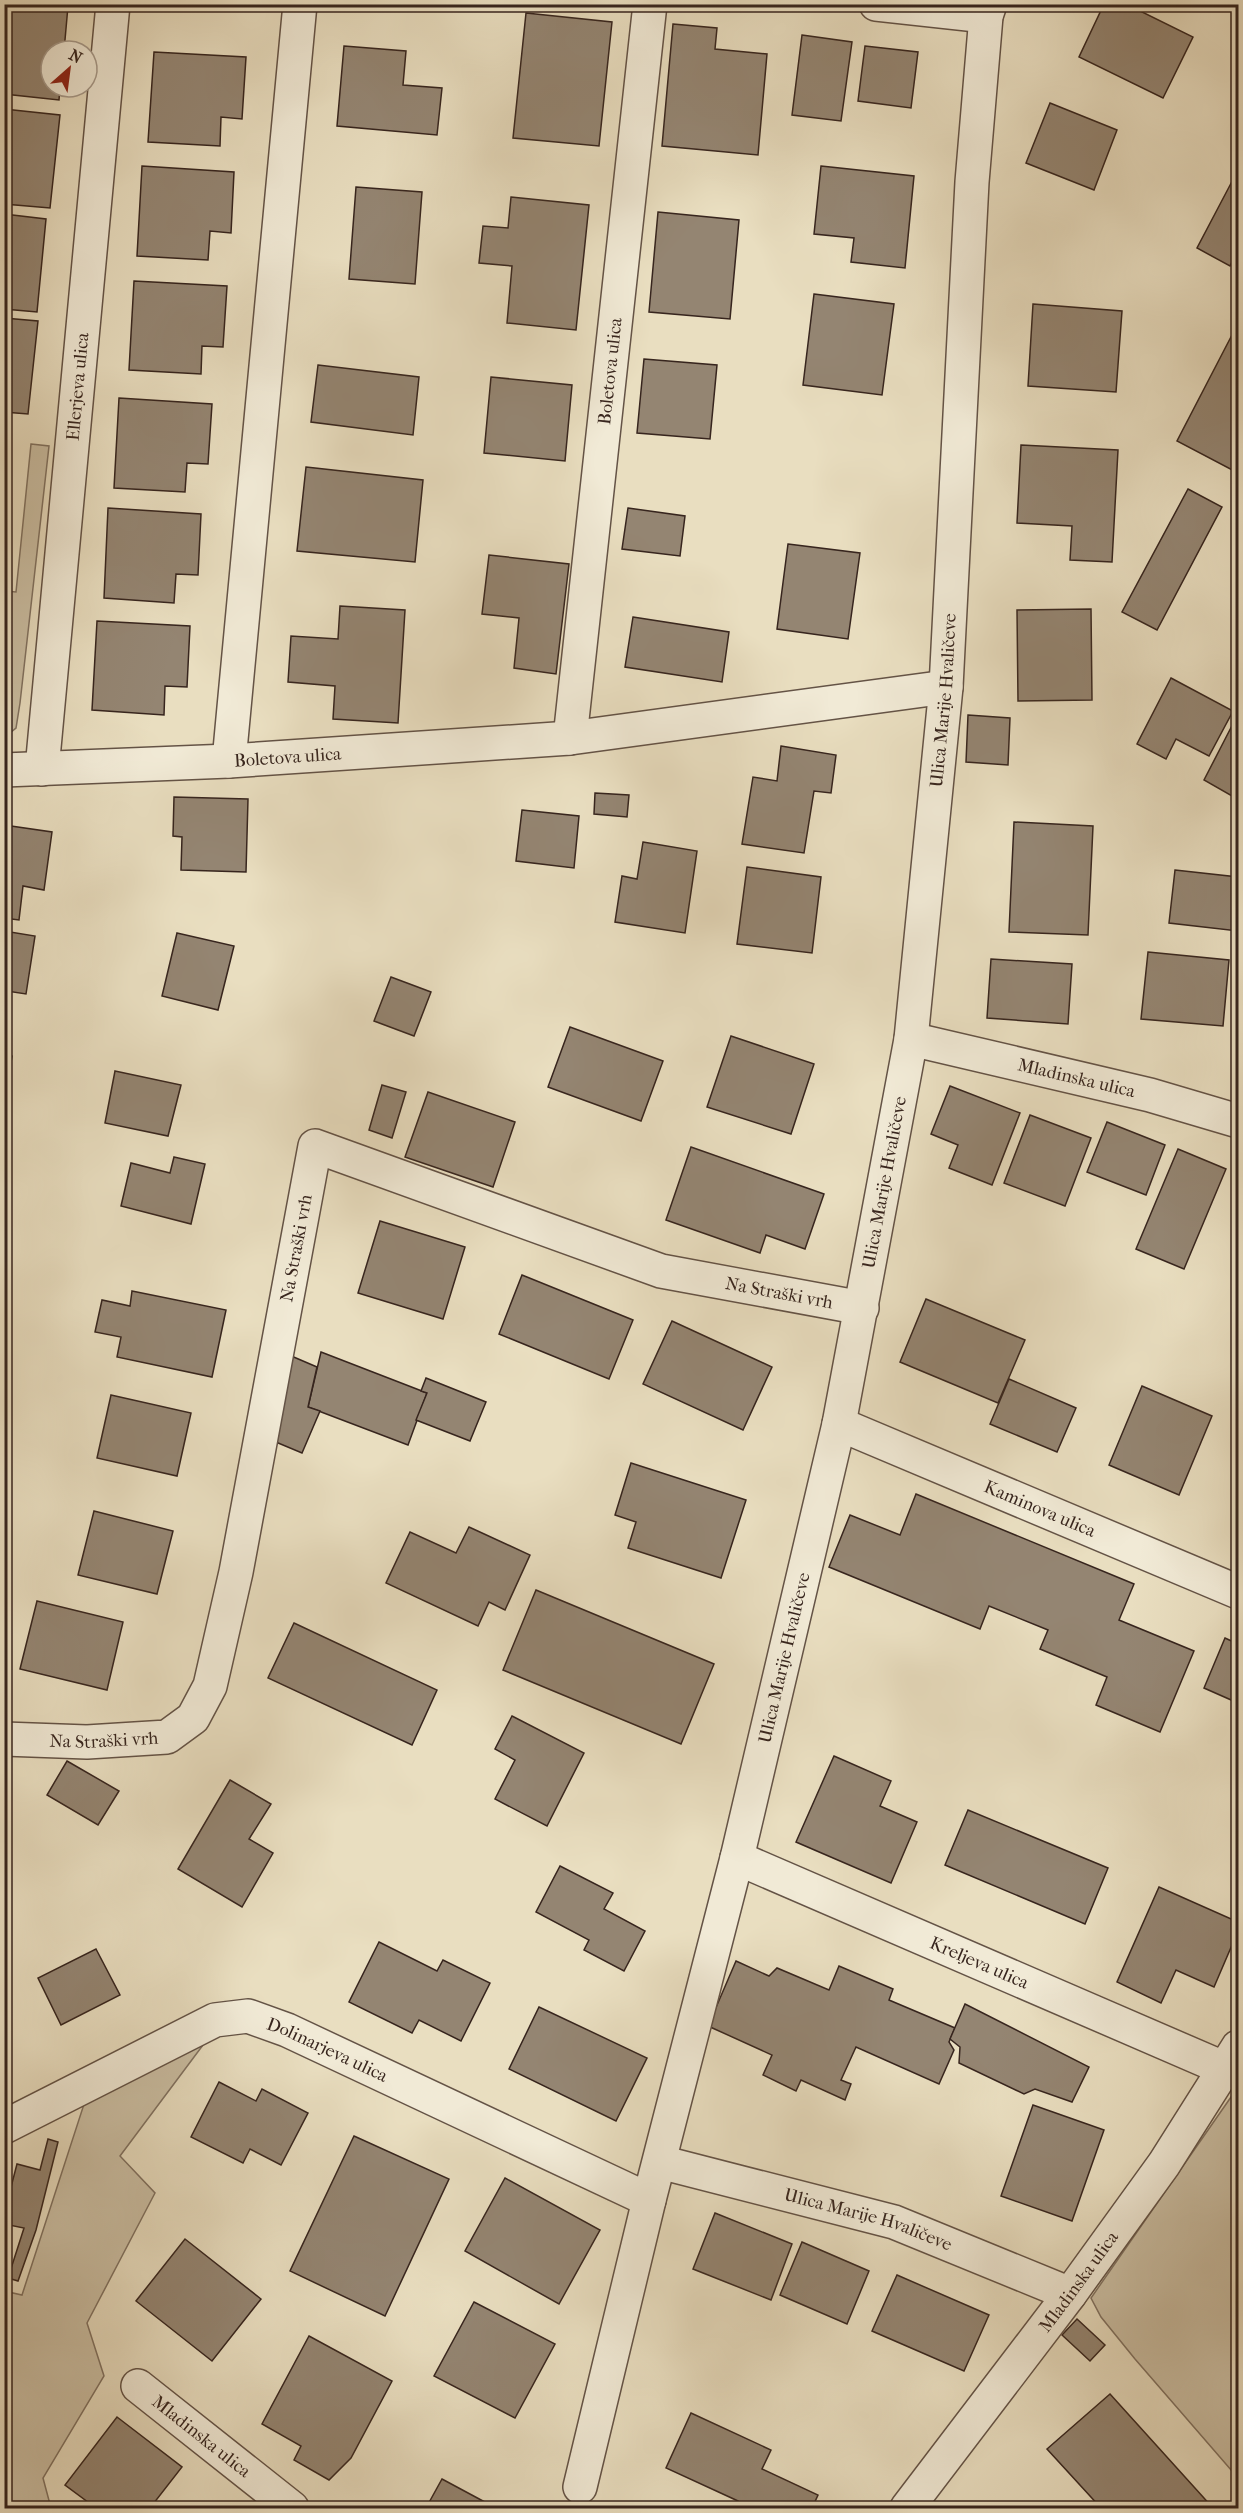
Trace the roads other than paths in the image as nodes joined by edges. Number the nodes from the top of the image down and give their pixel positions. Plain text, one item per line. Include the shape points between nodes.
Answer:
1 (113, 4) edge
2 (300, 4) edge
3 (650, 4) edge
4 (876, 4) edge
5 (988, 10) edge
6 (946, 687) junction
7 (570, 738) junction
8 (229, 762) junction
9 (42, 769) junction
10 (4, 770) edge
11 (911, 1039) junction
12 (1239, 1121) edge
13 (862, 1308) junction
14 (839, 1424) junction
15 (1239, 1592) edge
16 (4, 1738) edge
17 (736, 1858) junction
18 (1231, 2057) edge
19 (4, 2127) edge
20 (660, 2162) junction
21 (649, 2200) junction
22 (1070, 2295) junction
23 (138, 2386) dead end
24 (580, 2487) dead end
25 (292, 2508) edge
26 (907, 2508) edge

1 - 9 street, Ellerjeva ulica
2 - 8 street
3 - 7 street, Boletova ulica
4 - 5 street
5 - 6 street, Ulica Marije Hvaličeve via 972,182
6 - 7 street, Boletova ulica
6 - 11 street, Ulica Marije Hvaličeve
7 - 8 street, Boletova ulica
8 - 9 street, Boletova ulica
9 - 10 street, Boletova ulica
11 - 12 street, Mladinska ulica via 1150,1095
11 - 13 street, Ulica Marije Hvaličeve
13 - 14 street, Ulica Marije Hvaličeve
13 - 16 street, Na Straški vrh via 661,1271 315,1146 236,1572 210,1686 193,1718 167,1737 87,1742
14 - 15 street, Kaminova ulica
14 - 17 street, Ulica Marije Hvaličeve
17 - 18 street, Kreljeva ulica
17 - 20 street, Ulica Marije Hvaličeve
18 - 22 street, Mladinska ulica via 1164,2164
19 - 21 street, Dolinarjeva ulica via 215,2020 248,2016 286,2030
20 - 21 street, Ulica Marije Hvaličeve
20 - 22 street, Ulica Marije Hvaličeve via 894,2222
21 - 24 street, Ulica Marije Hvaličeve
22 - 26 street, Mladinska ulica
23 - 25 street, Mladinska ulica

